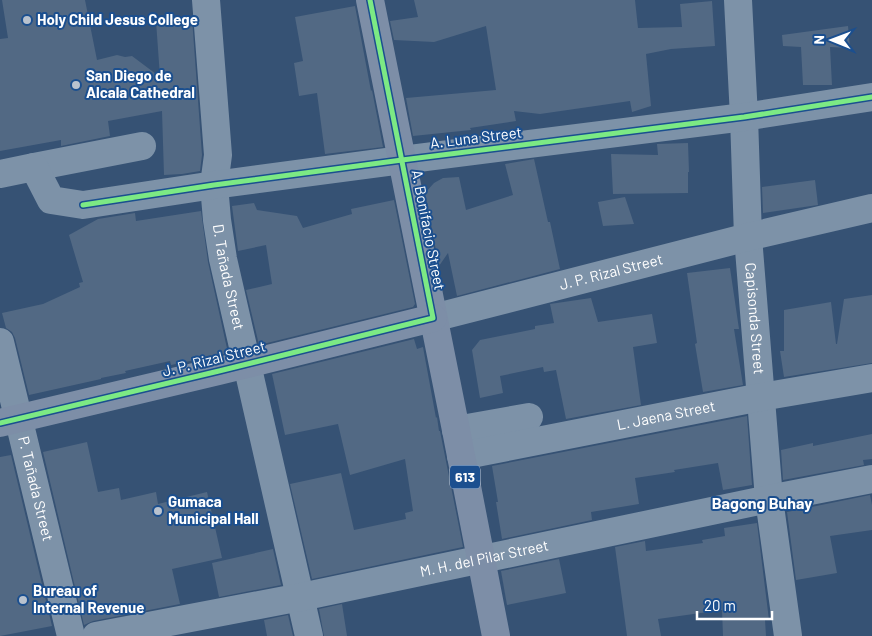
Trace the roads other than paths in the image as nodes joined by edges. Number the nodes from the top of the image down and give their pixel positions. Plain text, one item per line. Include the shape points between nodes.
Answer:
1 (208, 0) edge
2 (370, 0) edge
3 (738, 0) edge
4 (872, 97) edge
5 (744, 117) junction
6 (142, 146) dead end
7 (402, 160) junction
8 (34, 167) junction
9 (0, 174) edge
10 (214, 185) junction
11 (872, 208) edge
12 (748, 237) junction
13 (433, 318) junction
14 (0, 342) edge
15 (247, 364) junction
16 (872, 378) edge
17 (761, 397) junction
18 (529, 417) dead end
19 (9, 421) edge
20 (459, 443) junction
21 (872, 479) edge
22 (769, 499) junction
23 (482, 560) junction
24 (300, 598) junction
25 (188, 628) edge
26 (71, 636) edge
27 (96, 636) edge
28 (309, 636) edge
29 (496, 636) edge
30 (788, 636) edge

1 - 10 street, D. Tañada Street via 218,154
2 - 7 main road, A. Bonifacio Street
3 - 5 street, Capisonda Street
4 - 5 street, A. Luna Street
5 - 7 street, A. Luna Street
5 - 12 street, Capisonda Street
6 - 8 street
7 - 10 street, A. Luna Street
7 - 13 main road, A. Bonifacio Street
8 - 9 street
8 - 10 street, A. Luna Street via 51,200 83,205
10 - 15 street, D. Tañada Street via 224,259
11 - 12 street, J. P. Rizal Street
12 - 13 street, J. P. Rizal Street
12 - 17 street, Capisonda Street
13 - 15 main road, J. P. Rizal Street
13 - 20 main road, A. Bonifacio Street / 613
14 - 19 street, P. Tañada Street
15 - 19 main road, J. P. Rizal Street
15 - 24 street, D. Tañada Street
16 - 17 street, L. Jaena Street
17 - 20 street, L. Jaena Street
17 - 22 street, Capisonda Street
18 - 20 street
19 - 26 street, P. Tañada Street
20 - 23 main road, A. Bonifacio Street / 613
21 - 22 street, M. H. del Pilar Street
22 - 23 street, M. H. del Pilar Street
22 - 30 street, Capisonda Street
23 - 24 street, M. H. del Pilar Street
23 - 29 main road, A. Bonifacio Street / 613
24 - 25 street, M. H. del Pilar Street
24 - 28 street, D. Tañada Street
25 - 27 street, M. H. del Pilar Street

